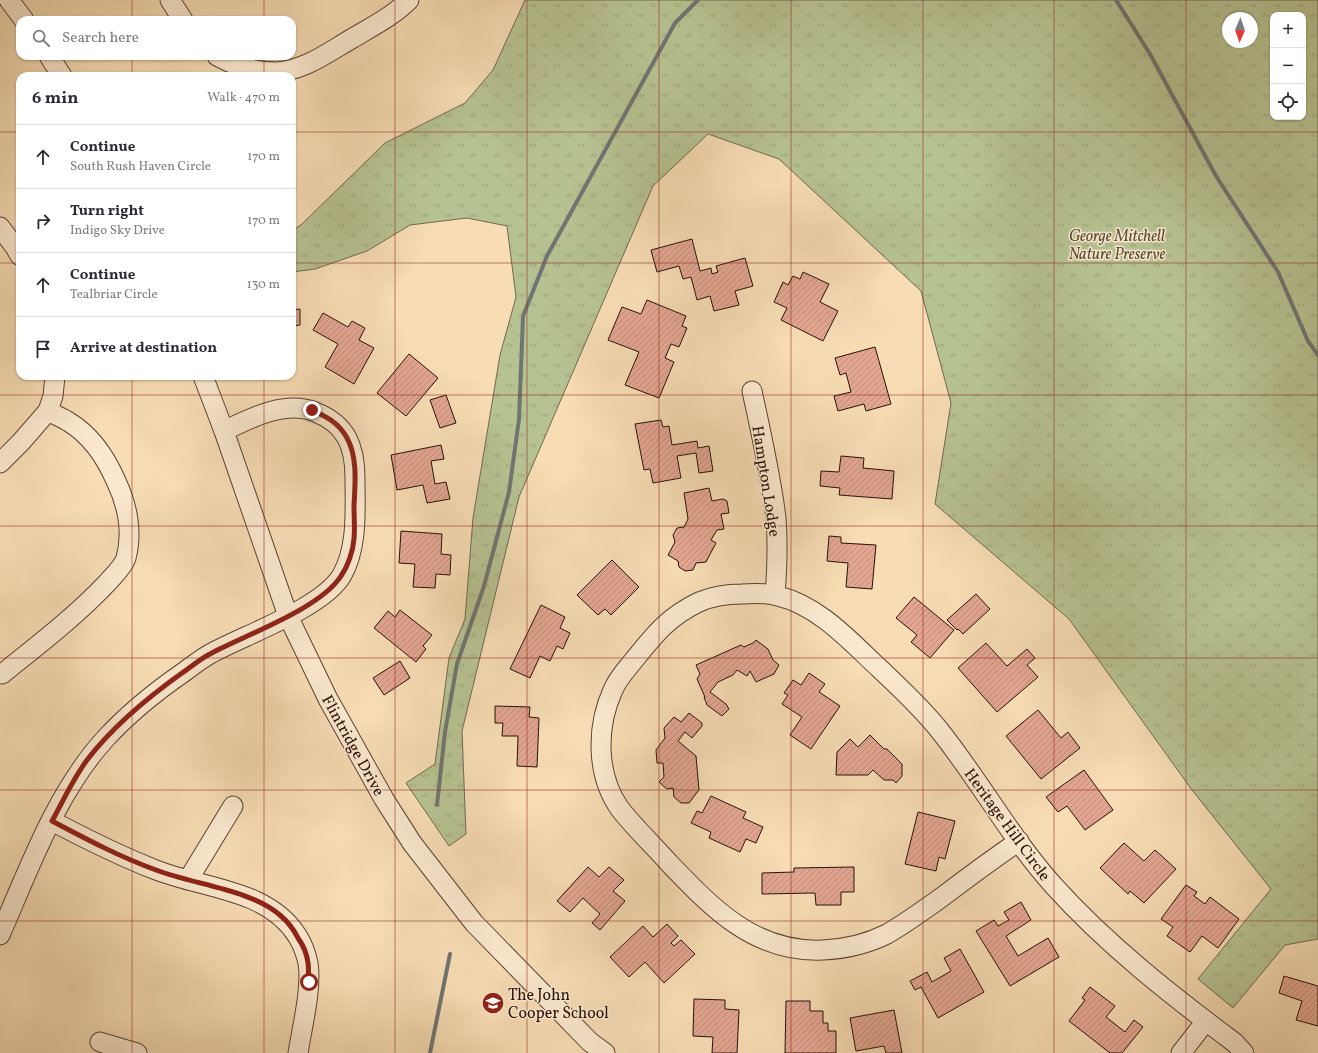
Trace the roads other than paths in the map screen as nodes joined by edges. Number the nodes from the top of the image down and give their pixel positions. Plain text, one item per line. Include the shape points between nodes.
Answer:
1 (9, 0) edge
2 (170, 0) edge
3 (409, 0) edge
4 (21, 16) edge
5 (180, 16) edge
6 (52, 60) edge
7 (225, 60) edge
8 (59, 72) edge
9 (246, 72) edge
10 (283, 72) edge
11 (0, 227) edge
12 (16, 249) edge
13 (55, 380) edge
14 (205, 380) edge
15 (752, 391) dead end
16 (48, 411) junction
17 (224, 431) junction
18 (0, 463) edge
19 (776, 595) junction
20 (288, 616) junction
21 (2, 674) dead end
22 (233, 806) dead end
23 (52, 821) junction
24 (1019, 841) junction
25 (188, 880) junction
26 (0, 935) edge
27 (1206, 1021) junction
28 (100, 1042) dead end
29 (137, 1053) edge
30 (298, 1053) edge
31 (605, 1053) edge
32 (1181, 1053) edge
33 (1244, 1053) edge

1 - 4 street
2 - 5 street
3 - 10 street via 386,18 314,61
6 - 8 street
7 - 9 street
11 - 12 street
13 - 16 street
14 - 17 street, Flintridge Drive
15 - 19 street, Hampton Lodge via 776,519
16 - 18 street
16 - 21 street via 70,423 92,442 102,452 111,468 128,514 130,532 126,559 95,595
17 - 20 street, Flintridge Drive
17 - 20 street via 274,410 312,410 337,424 353,450 354,540 350,558 342,576 329,590
19 - 24 street, Heritage Hill Circle via 816,613 843,634 905,692 937,726 960,756
19 - 24 street, Heritage Hill Circle via 726,594 688,607 670,619 651,639 616,682 608,701 601,743 602,764 608,786 631,823 688,882 723,915 745,931 764,940 789,948 837,949 862,944 885,935 907,922
20 - 23 street via 209,654 164,686 127,717 86,761
20 - 31 street, Flintridge Drive via 342,726 412,843 474,923 590,1042
22 - 25 street
23 - 25 street via 122,856 157,871
23 - 26 street
24 - 27 street, Heritage Hill Circle via 1053,885 1108,941
25 - 30 street via 267,906 282,916 294,930 303,946 308,963 309,982
27 - 32 street
27 - 33 street, Heritage Hill Circle via 1236,1043
28 - 29 street

